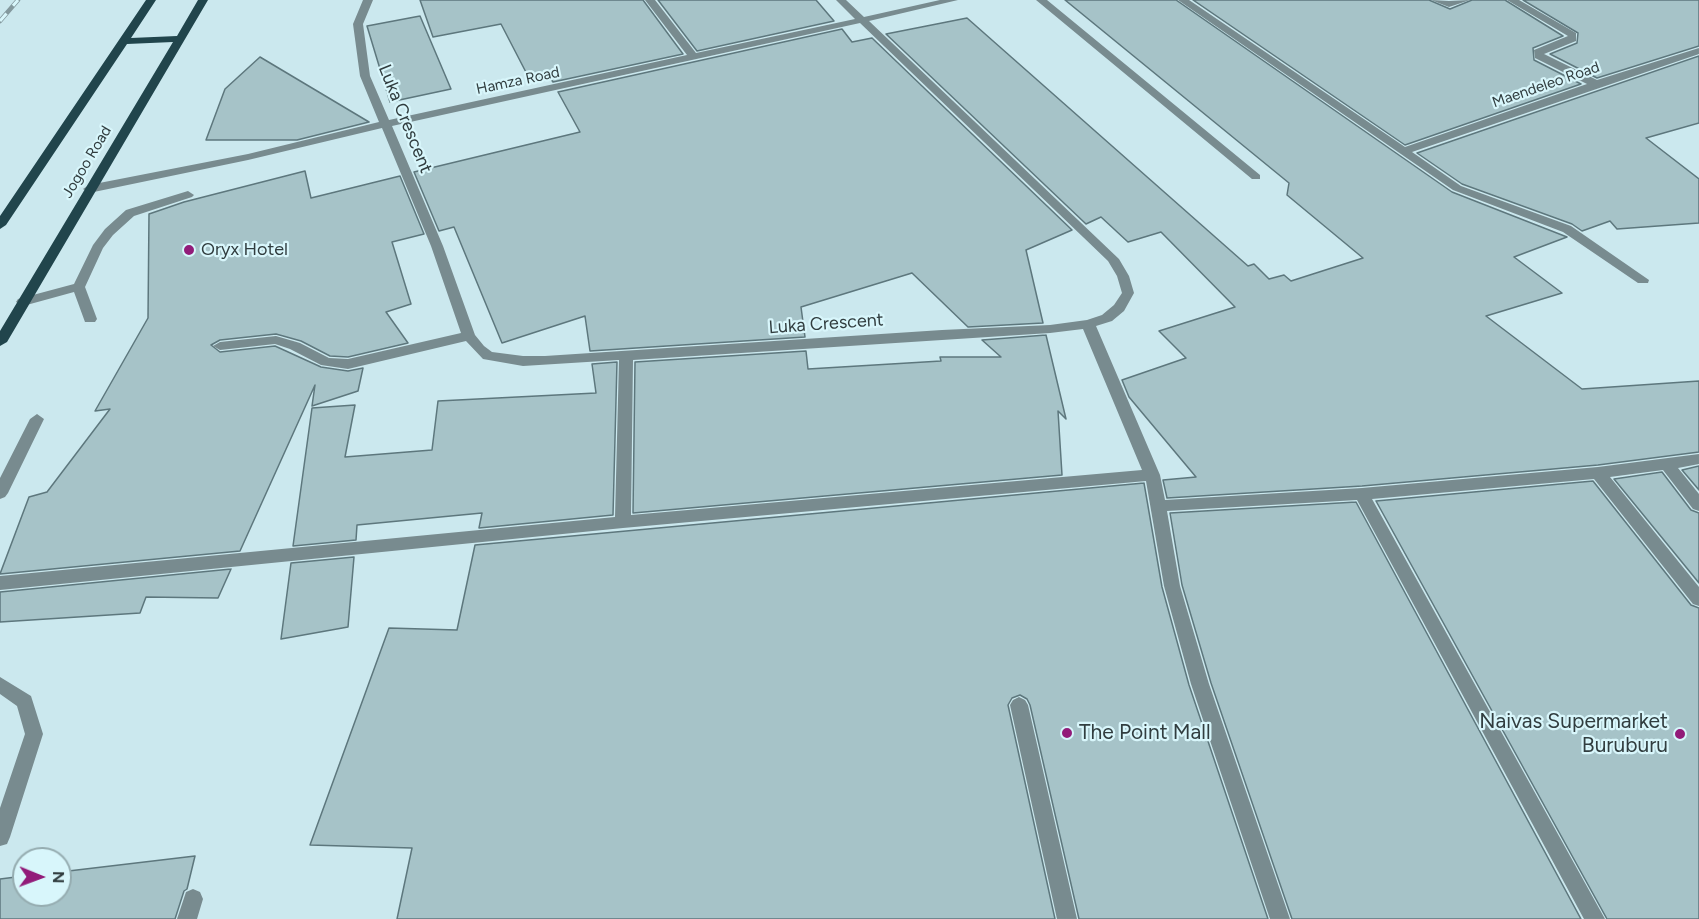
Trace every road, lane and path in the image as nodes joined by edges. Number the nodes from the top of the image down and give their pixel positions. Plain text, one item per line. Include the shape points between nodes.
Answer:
1 (151, 0) edge
2 (202, 0) edge
3 (368, 0) edge
4 (650, 0) edge
5 (841, 0) edge
6 (953, 0) edge
7 (1041, 0) edge
8 (1183, 0) edge
9 (1436, 0) edge
10 (1465, 0) edge
11 (1512, 0) edge
12 (861, 20) junction
13 (180, 39) junction
14 (123, 41) junction
15 (1699, 51) edge
16 (694, 58) junction
17 (1596, 84) junction
18 (386, 124) junction
19 (1404, 151) junction
20 (1256, 177) dead end
21 (89, 189) junction
22 (188, 195) dead end
23 (0, 225) edge
24 (1643, 280) dead end
25 (79, 287) junction
26 (23, 303) junction
27 (90, 319) dead end
28 (1088, 324) junction
29 (469, 336) junction
30 (0, 342) edge
31 (220, 346) dead end
32 (626, 355) junction
33 (37, 419) dead end
34 (1699, 459) edge
35 (1666, 464) junction
36 (1598, 473) junction
37 (1152, 475) junction
38 (0, 493) edge
39 (1362, 494) junction
40 (1699, 505) edge
41 (1158, 506) junction
42 (623, 522) junction
43 (0, 582) edge
44 (1699, 599) edge
45 (0, 684) edge
46 (1018, 705) dead end
47 (0, 837) edge
48 (193, 899) dead end
49 (187, 919) edge
50 (1067, 919) edge
51 (1280, 919) edge
52 (1595, 919) edge

1 - 14 main road, Jogoo Road
2 - 13 main road, Jogoo Road
3 - 18 street, Luka Crescent via 358,24 362,60 371,93
4 - 16 street
5 - 12 street, Luka Crescent
6 - 12 street, Hamza Road
7 - 20 street
8 - 19 street
9 - 10 street via 1449,4
11 - 17 street via 1573,35 1573,39 1538,52 1539,56
12 - 16 street, Hamza Road
12 - 28 street, Luka Crescent via 1113,260 1128,293 1107,318
13 - 14 main road
13 - 21 main road, Jogoo Road
14 - 23 main road, Jogoo Road
15 - 17 street, Maendeleo Road
16 - 18 street, Hamza Road
17 - 19 street, Maendeleo Road
18 - 21 street, Hamza Road
18 - 29 street, Luka Crescent via 437,246
19 - 24 street via 1457,188 1567,229
21 - 26 main road, Jogoo Road
22 - 25 street via 130,213 97,248
25 - 26 street
25 - 27 street
26 - 30 main road, Jogoo Road
28 - 32 street, Luka Crescent
28 - 37 street
29 - 31 street via 348,364 326,362 276,340
29 - 32 street, Luka Crescent via 488,356 523,361
32 - 42 street
33 - 38 street
34 - 35 street
35 - 36 street
35 - 40 street
36 - 39 street
36 - 44 street
37 - 41 street
37 - 42 street
39 - 41 street
39 - 52 street
41 - 51 street via 1172,586 1200,684
42 - 43 street
45 - 47 street via 25,701 34,734
46 - 50 street
48 - 49 street

